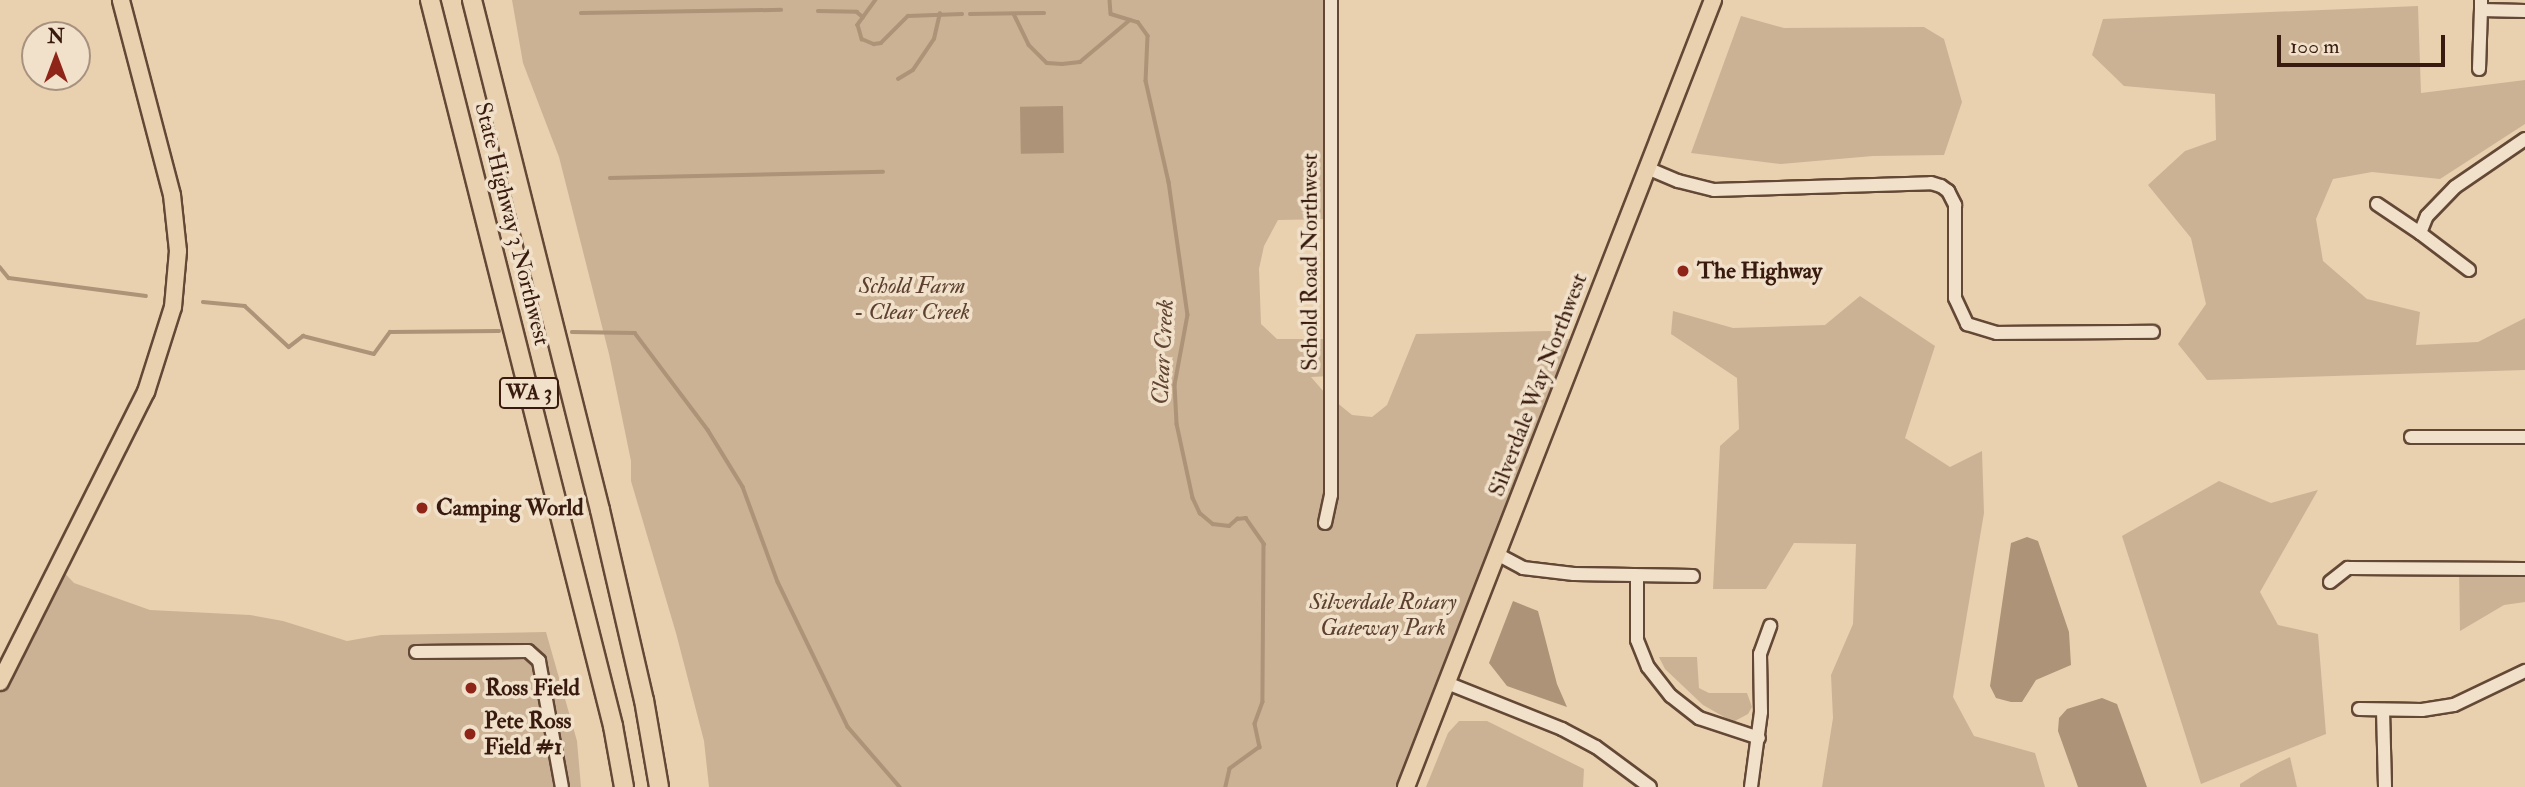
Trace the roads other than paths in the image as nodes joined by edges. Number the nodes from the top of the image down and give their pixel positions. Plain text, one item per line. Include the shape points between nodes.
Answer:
1 (121, 0) edge
2 (430, 0) edge
3 (472, 0) edge
4 (1331, 0) edge
5 (1713, 0) edge
6 (2481, 5) edge
7 (2525, 11) edge
8 (2479, 69) dead end
9 (2525, 139) edge
10 (1647, 168) junction
11 (2377, 204) dead end
12 (2420, 233) junction
13 (2469, 270) dead end
14 (2153, 332) dead end
15 (2411, 437) dead end
16 (2525, 437) edge
17 (1325, 523) dead end
18 (1497, 554) junction
19 (2525, 569) edge
20 (1637, 576) junction
21 (1693, 576) dead end
22 (2330, 582) dead end
23 (1770, 626) dead end
24 (416, 652) dead end
25 (2525, 671) edge
26 (0, 682) edge
27 (1447, 683) junction
28 (2359, 709) dead end
29 (2383, 710) junction
30 (1759, 738) junction
31 (562, 787) edge
32 (624, 787) edge
33 (659, 787) edge
34 (1406, 787) edge
35 (1650, 787) edge
36 (1751, 787) edge
37 (2385, 787) edge

1 - 26 main road via 172,195 178,251 173,307 146,392
2 - 32 highway, State Highway 3 Northwest / WA 3 via 613,726
3 - 33 highway, State Highway 3 Northwest / WA 3 via 600,510
4 - 17 street, Schold Road Northwest via 1331,495
5 - 10 main road, Silverdale Way Northwest
6 - 7 street
6 - 8 street
9 - 12 street via 2455,187 2427,216
10 - 14 street via 1714,190 1941,186 1955,205 1955,298 1967,324 1997,333
10 - 18 main road, Silverdale Way Northwest
11 - 12 street
12 - 13 street
15 - 16 street
18 - 20 street via 1523,568
18 - 27 main road, Silverdale Way Northwest
19 - 22 street via 2348,568
20 - 21 street
20 - 30 street via 1637,640 1648,667 1671,696 1699,718
23 - 30 street via 1760,654
24 - 31 street via 528,651 539,661
25 - 29 street via 2454,705
27 - 34 main road, Silverdale Way Northwest
27 - 35 street via 1562,729 1596,747
28 - 29 street
29 - 37 street
30 - 36 street

